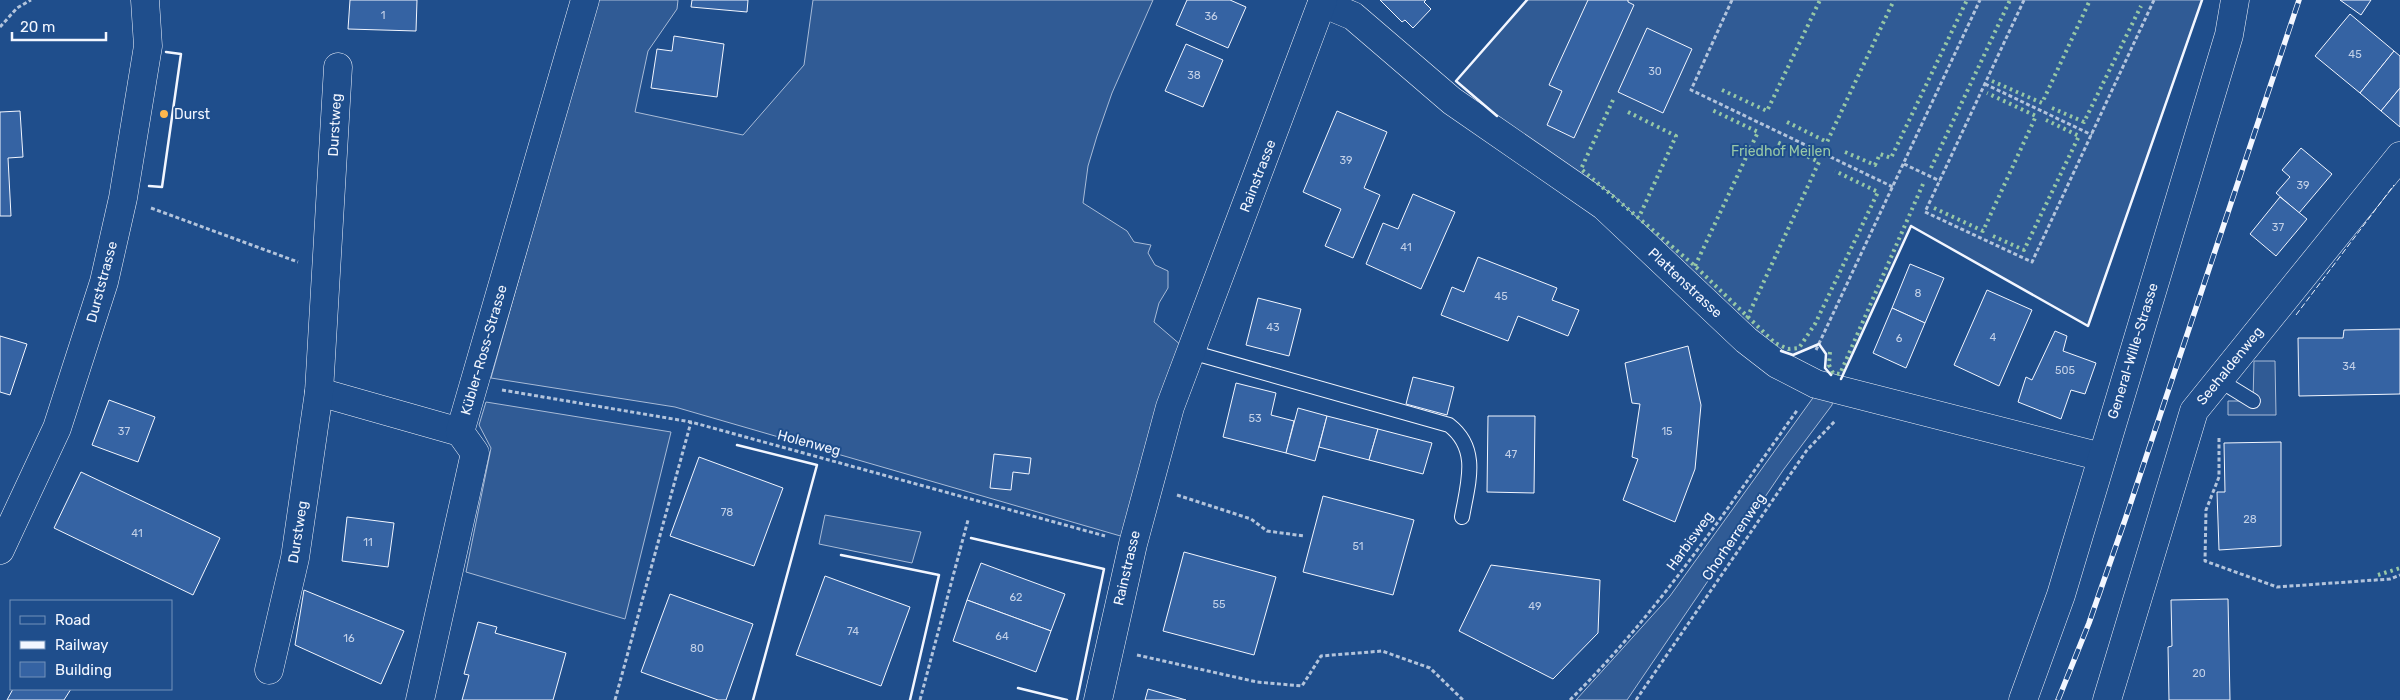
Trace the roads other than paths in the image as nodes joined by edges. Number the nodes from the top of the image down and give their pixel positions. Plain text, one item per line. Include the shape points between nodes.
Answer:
1 (145, 0) edge
2 (585, 0) edge
3 (2235, 0) edge
4 (1322, 2) edge
5 (338, 67) dead end
6 (2400, 156) edge
7 (1191, 352) junction
8 (2219, 380) junction
9 (319, 392) junction
10 (2253, 401) dead end
11 (460, 432) junction
12 (2102, 457) junction
13 (1462, 517) dead end
14 (0, 550) edge
15 (269, 670) dead end
16 (420, 700) edge
17 (1098, 700) edge
18 (2023, 700) edge
19 (2107, 700) edge

1 - 14 street, Durststrasse via 148,46 123,198 104,282 57,428
2 - 11 street, Kübler-Ross-Strasse
3 - 12 street, General-Wille-Strasse via 2226,44
4 - 7 street, Rainstrasse
4 - 12 street, Plattenstrasse via 1353,16 1452,101 1604,206 1746,340 1777,364 1810,381 1860,396
5 - 9 street, Durstweg
6 - 8 street, Seehaldenweg
7 - 13 lane via 1449,425 1467,445 1470,461
7 - 17 street, Rainstrasse via 1160,440
8 - 10 lane
8 - 19 street, Seehaldenweg via 2194,412
9 - 11 street
9 - 15 street, Durstweg via 295,558
11 - 16 street, Kübler-Ross-Strasse via 475,453
12 - 18 street, General-Wille-Strasse via 2061,595

